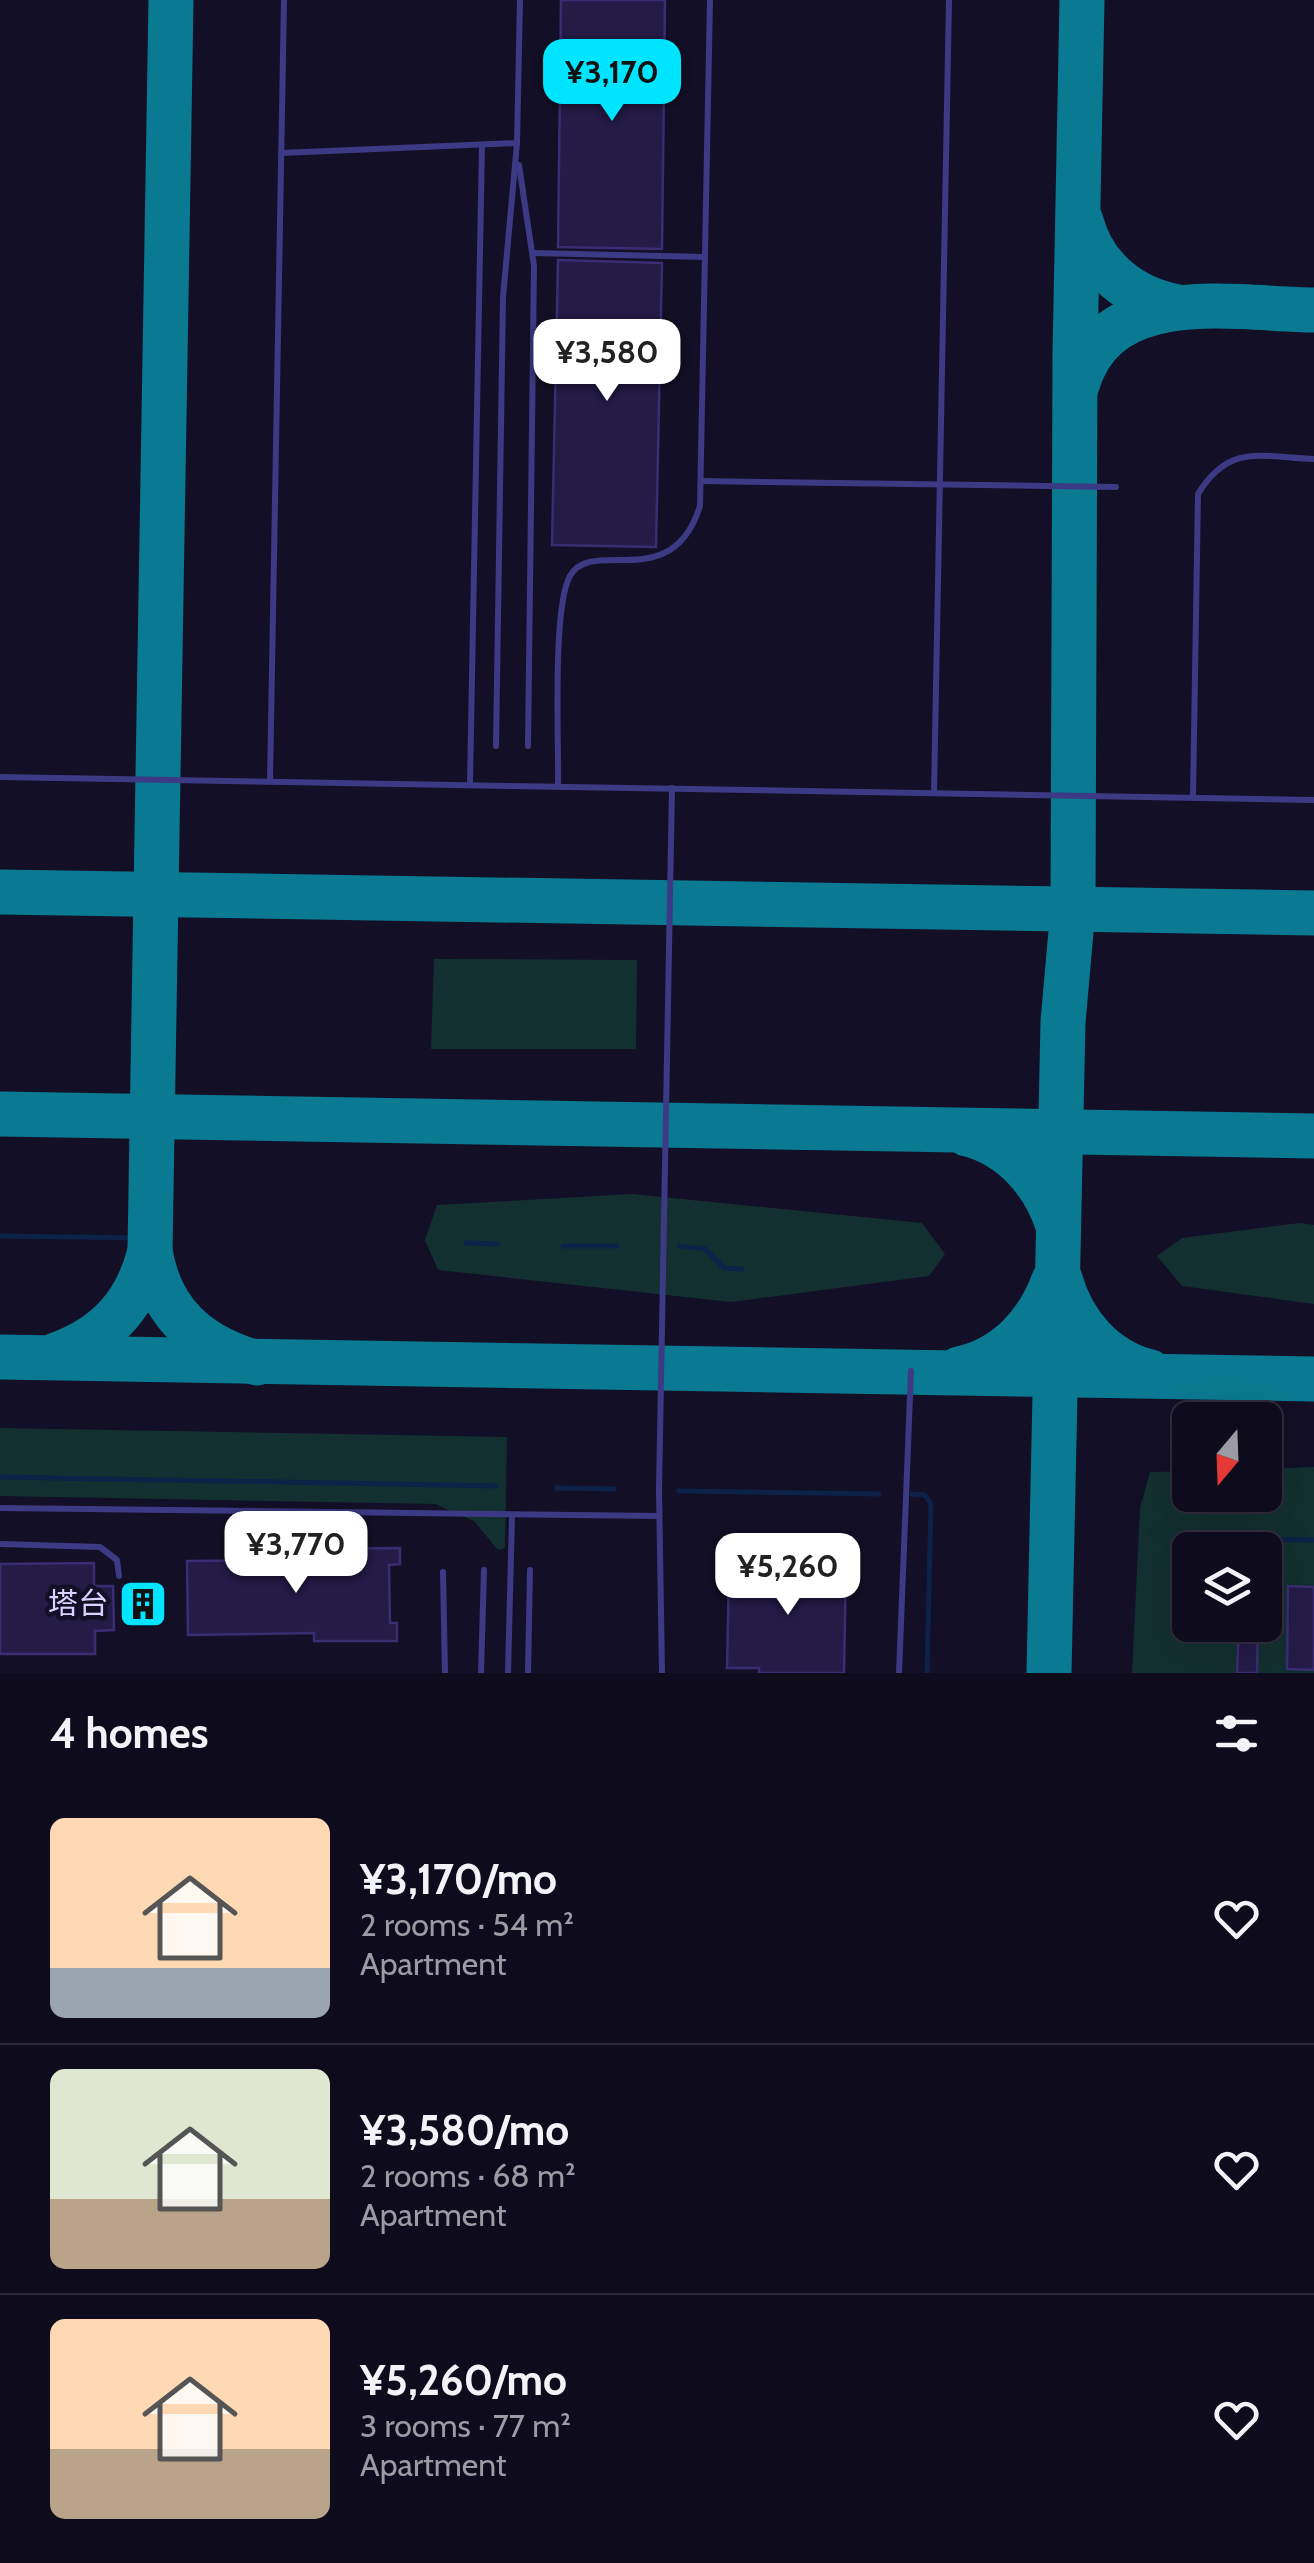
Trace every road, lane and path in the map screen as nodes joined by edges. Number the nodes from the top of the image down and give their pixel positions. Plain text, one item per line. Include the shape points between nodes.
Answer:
1 (284, 0) edge
2 (520, 0) edge
3 (710, 0) edge
4 (948, 0) edge
5 (517, 143) junction
6 (482, 145) junction
7 (281, 153) junction
8 (533, 253) junction
9 (705, 258) junction
10 (1314, 459) edge
11 (701, 481) junction
12 (940, 484) junction
13 (1116, 486) dead end
14 (496, 746) dead end
15 (528, 746) dead end
16 (0, 777) edge
17 (270, 780) junction
18 (470, 784) junction
19 (558, 786) junction
20 (672, 788) junction
21 (934, 793) junction
22 (1193, 798) junction
23 (1314, 800) edge
24 (912, 1371) dead end
25 (0, 1508) edge
26 (512, 1516) junction
27 (659, 1516) junction
28 (0, 1544) edge
29 (484, 1570) dead end
30 (530, 1570) dead end
31 (444, 1572) dead end
32 (119, 1576) dead end
33 (445, 1673) edge
34 (481, 1673) edge
35 (508, 1673) edge
36 (528, 1673) edge
37 (662, 1673) edge
38 (899, 1673) edge

1 - 7 lane
2 - 5 lane
3 - 9 lane
4 - 12 lane
5 - 6 lane
5 - 8 lane
5 - 14 lane via 502,297
6 - 7 lane
6 - 18 lane
7 - 17 lane
8 - 9 lane
8 - 15 lane
9 - 11 lane
10 - 22 lane via 1235,456 1213,470 1198,494
11 - 12 lane
11 - 19 lane via 696,521 675,548 637,561 593,561 569,577
12 - 13 lane
12 - 21 lane
16 - 17 lane
17 - 18 lane
18 - 19 lane
19 - 20 lane
20 - 21 lane
20 - 27 lane
21 - 22 lane
22 - 23 lane
24 - 38 lane
25 - 26 lane
26 - 27 lane
26 - 35 lane
27 - 37 lane
28 - 32 lane via 100,1547 117,1560
29 - 34 lane
30 - 36 lane
31 - 33 lane

